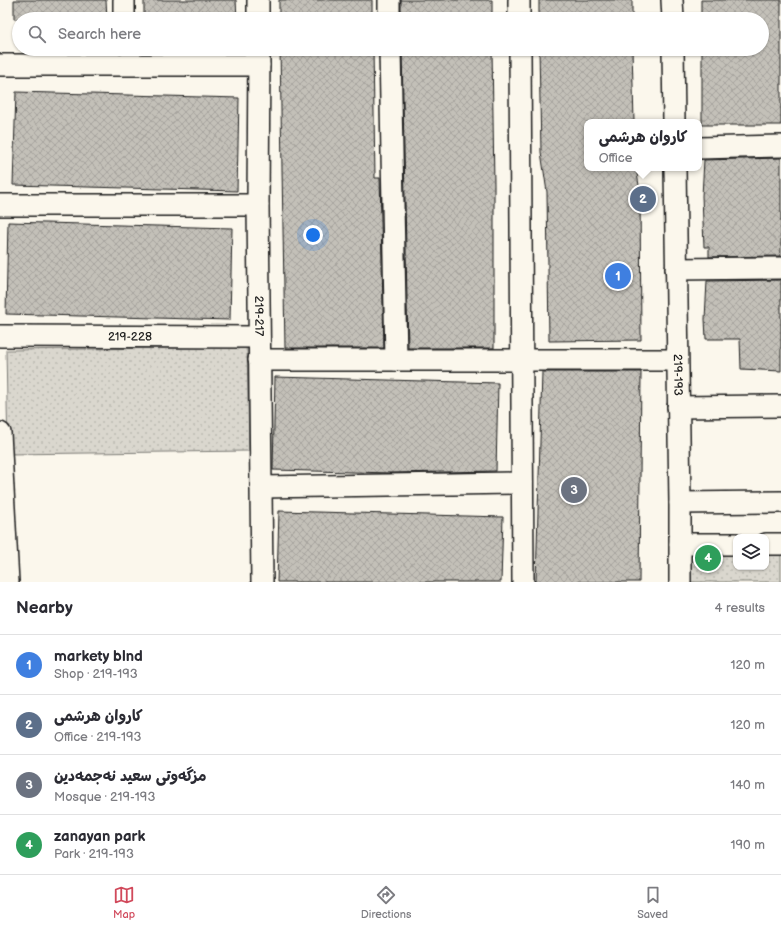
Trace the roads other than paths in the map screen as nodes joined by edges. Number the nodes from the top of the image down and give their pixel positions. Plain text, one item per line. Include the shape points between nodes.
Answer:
1 (124, 0) edge
2 (258, 0) edge
3 (389, 0) edge
4 (519, 0) edge
5 (672, 0) edge
6 (124, 12) edge
7 (258, 12) edge
8 (389, 12) edge
9 (519, 12) edge
10 (673, 12) edge
11 (390, 56) edge
12 (520, 56) edge
13 (673, 56) edge
14 (124, 57) edge
15 (259, 57) edge
16 (0, 64) edge
17 (674, 119) edge
18 (781, 146) edge
19 (702, 148) edge
20 (675, 171) edge
21 (258, 205) junction
22 (0, 206) edge
23 (781, 268) edge
24 (676, 269) junction
25 (0, 336) edge
26 (259, 337) junction
27 (259, 360) junction
28 (396, 360) junction
29 (522, 360) junction
30 (677, 360) junction
31 (781, 406) edge
32 (678, 407) junction
33 (0, 433) edge
34 (522, 483) junction
35 (261, 486) junction
36 (781, 502) edge
37 (680, 503) junction
38 (680, 544) junction
39 (733, 544) edge
40 (769, 544) edge
41 (781, 544) edge
42 (8, 582) edge
43 (262, 582) edge
44 (522, 582) edge
45 (680, 582) edge

1 - 6 street
2 - 7 street
3 - 8 street
4 - 9 street
5 - 10 street
11 - 28 street
12 - 29 street
13 - 17 street
14 - 15 street
14 - 16 street
15 - 21 street, 219-217
18 - 19 street
20 - 24 street, 219-193
21 - 22 street
21 - 26 street, 219-217
23 - 24 street
24 - 30 street, 219-193
25 - 26 street, 219-228
26 - 27 street, 219-217
27 - 28 street
27 - 35 street, 219-217
28 - 29 street
29 - 30 street
29 - 34 street
30 - 32 street, 219-193
31 - 32 street
32 - 37 street, 219-193
33 - 42 street
34 - 35 street
34 - 44 street
35 - 43 street, 219-217
36 - 37 street
37 - 38 street, 219-193
38 - 39 street
38 - 45 street, 219-193
40 - 41 street

